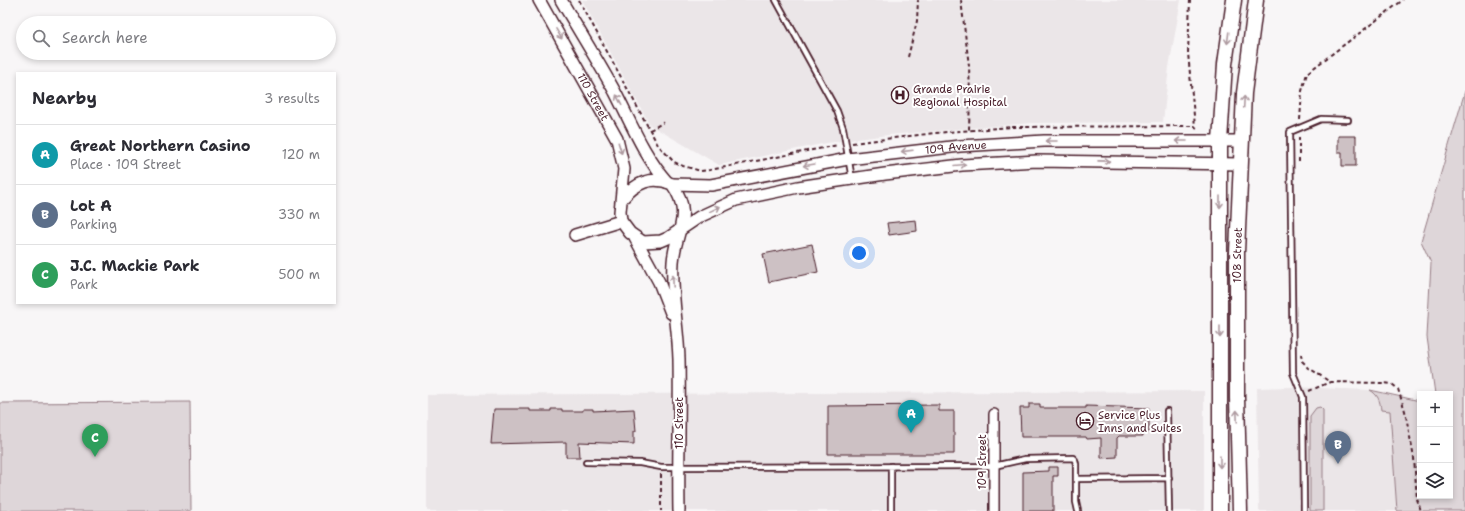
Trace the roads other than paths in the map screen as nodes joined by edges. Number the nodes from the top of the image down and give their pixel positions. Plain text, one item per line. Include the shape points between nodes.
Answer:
1 (539, 0) edge
2 (561, 0) edge
3 (776, 0) edge
4 (1234, 0) edge
5 (1256, 0) edge
6 (1348, 120) dead end
7 (1220, 141) junction
8 (1242, 141) junction
9 (848, 159) junction
10 (1220, 163) junction
11 (1241, 164) junction
12 (852, 179) junction
13 (670, 183) junction
14 (622, 199) junction
15 (622, 221) junction
16 (681, 228) junction
17 (575, 235) dead end
18 (635, 238) junction
19 (678, 334) junction
20 (1167, 411) dead end
21 (994, 414) dead end
22 (586, 462) dead end
23 (891, 466) junction
24 (994, 466) junction
25 (678, 467) junction
26 (1169, 478) junction
27 (1076, 479) junction
28 (679, 511) edge
29 (891, 511) edge
30 (994, 511) edge
31 (1078, 511) edge
32 (1169, 511) edge
33 (1220, 511) edge
34 (1240, 511) edge
35 (1304, 511) edge

1 -> 14 street, 110 Street via 617,139 624,169
13 -> 2 street, 110 Street via 650,160 615,92
3 - 9 lane via 837,111
4 -> 7 main road, 108 Street via 1225,64
8 -> 5 main road, 108 Street via 1247,65
6 - 35 lane via 1321,119 1290,132 1293,373 1303,397
7 - 8 street, 109 Avenue
7 -> 9 street, 109 Avenue via 1001,143
7 - 10 main road, 108 Street
8 - 11 main road, 108 Street
9 - 12 lane
9 -> 13 street, 109 Avenue via 722,184
10 - 11 street, 109 Avenue
12 -> 10 street, 109 Avenue via 994,162
10 -> 33 main road, 108 Street
34 -> 11 main road, 108 Street via 1236,252
16 -> 12 street, 109 Avenue via 736,200
13 - 14 street via 644,181
13 - 16 street via 682,202 684,212
14 - 15 street
15 - 17 street
15 - 18 street
16 - 18 street via 661,241 643,242
19 -> 16 street, 110 Street via 673,261
18 - 19 street, 110 Street via 667,301
19 - 25 street, 110 Street
20 - 26 lane
21 - 24 street, 109 Street
22 - 25 lane
23 - 24 lane
23 - 25 lane
23 - 29 lane
24 - 27 lane via 1025,458 1073,458 1076,464
24 - 30 street, 109 Street
25 - 28 street, 110 Street
26 - 27 lane
26 - 32 lane
27 - 31 lane

